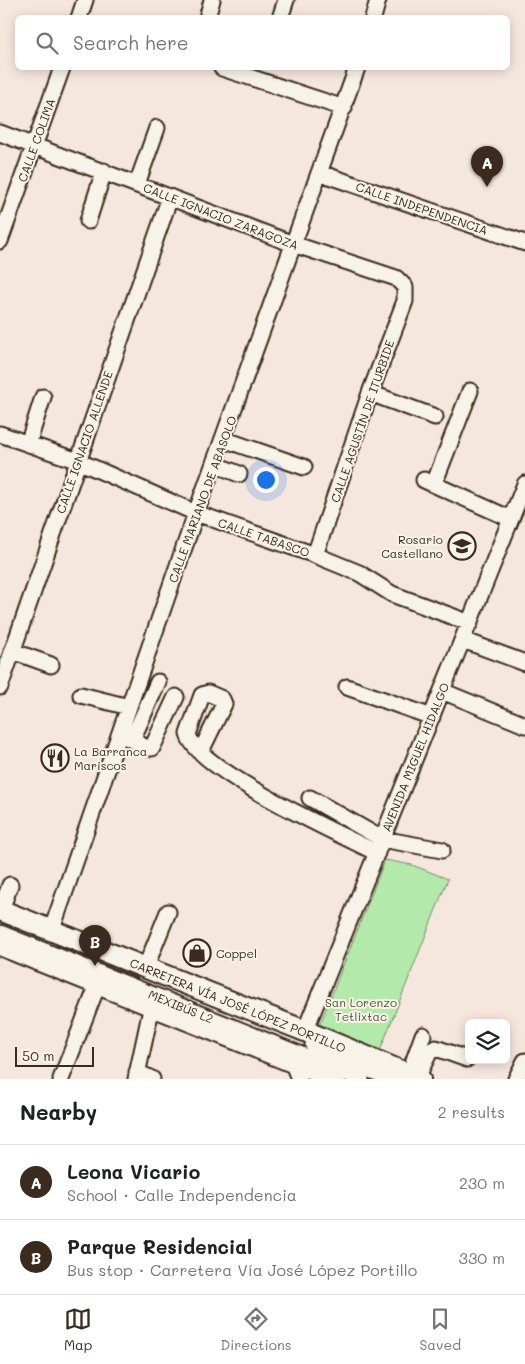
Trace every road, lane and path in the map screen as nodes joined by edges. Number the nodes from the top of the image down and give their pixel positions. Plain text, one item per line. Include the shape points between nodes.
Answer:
1 (85, 0) edge
2 (212, 0) edge
3 (286, 0) edge
4 (378, 0) edge
5 (80, 15) edge
6 (208, 15) edge
7 (281, 15) edge
8 (374, 15) edge
9 (61, 70) edge
10 (228, 70) edge
11 (356, 70) edge
12 (344, 108) junction
13 (157, 128) dead end
14 (0, 133) edge
15 (35, 145) junction
16 (104, 171) junction
17 (320, 173) junction
18 (137, 184) junction
19 (170, 197) junction
20 (88, 221) dead end
21 (0, 241) edge
22 (525, 243) edge
23 (293, 244) junction
24 (405, 287) joint
25 (470, 392) dead end
26 (370, 393) junction
27 (43, 397) dead end
28 (435, 417) dead end
29 (0, 434) edge
30 (223, 439) junction
31 (28, 444) junction
32 (78, 461) junction
33 (214, 464) junction
34 (304, 467) dead end
35 (238, 474) dead end
36 (525, 484) edge
37 (196, 513) junction
38 (511, 518) junction
39 (315, 555) junction
40 (470, 623) junction
41 (463, 640) junction
42 (12, 651) junction
43 (525, 663) edge
44 (51, 665) dead end
45 (158, 682) dead end
46 (1, 683) edge
47 (347, 687) dead end
48 (442, 691) junction
49 (81, 695) dead end
50 (176, 697) dead end
51 (129, 706) junction
52 (432, 717) junction
53 (525, 725) edge
54 (126, 737) junction
55 (201, 751) dead end
56 (310, 798) dead end
57 (380, 846) junction
58 (442, 850) dead end
59 (10, 885) dead end
60 (168, 912) dead end
61 (0, 913) edge
62 (51, 932) junction
63 (0, 933) edge
64 (0, 944) edge
65 (146, 968) junction
66 (98, 984) junction
67 (152, 1005) junction
68 (305, 1031) junction
69 (424, 1035) dead end
70 (465, 1058) edge
71 (525, 1061) edge
72 (296, 1070) edge
73 (136, 1076) edge
74 (409, 1078) edge
75 (61, 1079) edge
76 (152, 1079) edge
77 (335, 1079) edge
78 (361, 1079) edge
79 (516, 1079) edge

1 - 5 street
2 - 6 street
3 - 7 street
4 - 8 street
9 - 15 street, CALLE COLIMA
10 - 12 street
11 - 12 street, CALLE MARIANO DE ABASOLO
12 - 17 street, CALLE MARIANO DE ABASOLO
13 - 18 street
14 - 15 street, CALLE IGNACIO ZARAGOZA
15 - 16 street, CALLE IGNACIO ZARAGOZA
15 - 21 street, CALLE COLIMA
16 - 18 street, CALLE IGNACIO ZARAGOZA
16 - 20 street
17 - 22 street, CALLE INDEPENDENCIA
17 - 23 street, CALLE MARIANO DE ABASOLO
18 - 19 street, CALLE IGNACIO ZARAGOZA
19 - 23 street, CALLE IGNACIO ZARAGOZA
19 - 32 street, CALLE IGNACIO ALLENDE
23 - 24 street, CALLE IGNACIO ZARAGOZA via 396,278
23 - 30 street, CALLE MARIANO DE ABASOLO
24 - 26 street, CALLE AGUSTÍN DE ITURBIDE via 405,301
25 - 38 street via 429,482
26 - 28 street
26 - 39 street, CALLE AGUSTÍN DE ITURBIDE
27 - 31 street
29 - 31 street, CALLE TABASCO
30 - 33 street, CALLE MARIANO DE ABASOLO
30 - 34 street
31 - 32 street, CALLE TABASCO
32 - 37 street, CALLE TABASCO
32 - 42 street, CALLE IGNACIO ALLENDE
33 - 35 street
33 - 37 street, CALLE MARIANO DE ABASOLO
36 - 38 street, AVENIDA MIGUEL HIDALGO
37 - 39 street, CALLE TABASCO
37 - 51 street, CALLE MARIANO DE ABASOLO
38 - 40 street, AVENIDA MIGUEL HIDALGO
39 - 40 street, CALLE TABASCO via 359,573 392,594
40 - 41 street, AVENIDA MIGUEL HIDALGO
41 - 43 street
41 - 48 street, AVENIDA MIGUEL HIDALGO
42 - 44 street
42 - 46 street, CALLE IGNACIO ALLENDE
45 - 54 street
47 - 52 street
48 - 52 street, AVENIDA MIGUEL HIDALGO
48 - 53 street
49 - 51 street
50 - 54 street via 152,748
51 - 54 street, CALLE MARIANO DE ABASOLO
52 - 57 street, AVENIDA MIGUEL HIDALGO
54 - 62 street, CALLE MARIANO DE ABASOLO
55 - 57 street via 235,780
56 - 57 street
57 - 58 street
57 - 68 street, AVENIDA MIGUEL HIDALGO
59 - 61 street
60 - 65 street
61 - 62 main road, CARRETERA VÍA JOSÉ LÓPEZ PORTILLO
61 - 74 street, MEXIBÚS L2 via 301,1040
62 - 65 main road, CARRETERA VÍA JOSÉ LÓPEZ PORTILLO
63 - 78 street, MEXIBÚS L2
64 - 66 main road
65 - 68 main road, CARRETERA VÍA JOSÉ LÓPEZ PORTILLO
66 - 67 main road
66 - 75 street
67 - 72 main road
67 - 73 street
68 - 74 main road, CARRETERA VÍA JOSÉ LÓPEZ PORTILLO
69 - 74 street
70 - 74 street via 436,1048
71 - 79 street
72 - 77 main road
73 - 76 street

